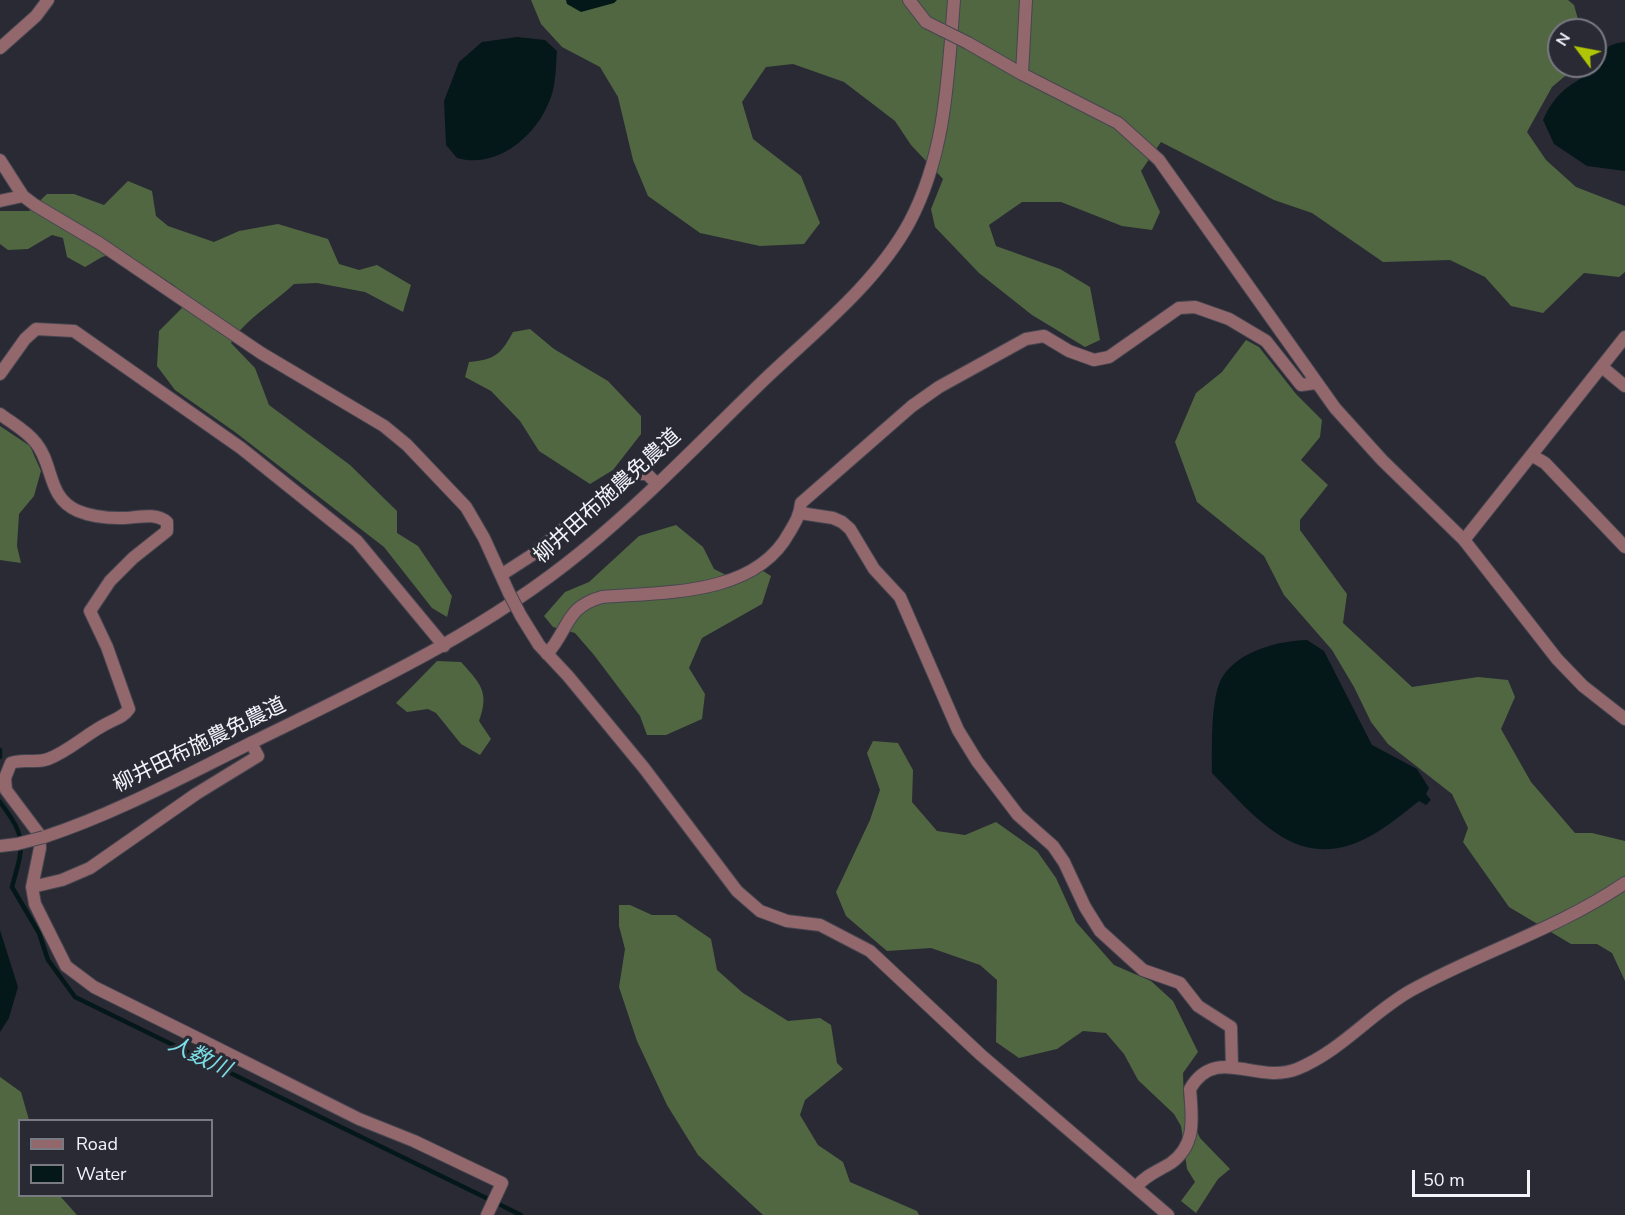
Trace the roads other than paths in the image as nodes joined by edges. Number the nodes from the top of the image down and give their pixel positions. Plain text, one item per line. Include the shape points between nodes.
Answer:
1 (48, 0) edge
2 (909, 0) edge
3 (954, 0) edge
4 (1026, 0) edge
5 (0, 48) edge
6 (1022, 75) junction
7 (0, 160) edge
8 (23, 196) junction
9 (0, 201) edge
10 (1625, 337) edge
11 (1602, 367) junction
12 (0, 374) edge
13 (1316, 383) junction
14 (1625, 386) edge
15 (0, 414) edge
16 (1533, 456) junction
17 (656, 483) junction
18 (800, 513) junction
19 (1464, 540) junction
20 (1625, 547) edge
21 (501, 575) junction
22 (444, 646) junction
23 (547, 654) junction
24 (1625, 719) edge
25 (251, 743) junction
26 (0, 846) edge
27 (1625, 883) edge
28 (32, 887) junction
29 (1232, 1067) junction
30 (1136, 1187) junction
31 (487, 1215) edge
32 (1167, 1215) edge

1 - 5 street
2 - 6 street, bridge via 926,22
3 - 17 street, 柳井田布施農免農道 via 938,146 927,184 909,223 892,249 846,301
4 - 6 street
6 - 13 street via 1118,123 1159,159
7 - 8 street
8 - 9 street
8 - 21 street via 261,353 384,426 416,453 466,507
10 - 11 street
11 - 14 street
11 - 16 street
12 - 22 street via 36,329 74,331 241,448 345,530
13 - 18 street via 1301,385 1266,341 1229,319 1195,307 1179,308 1109,357 1094,360 1044,336 1026,339 912,406 801,503
13 - 19 street via 1382,460
15 - 28 street via 36,443 56,493 64,503 98,516 154,516 167,522 167,531 110,581 90,611 129,709 50,759 11,763 5,778 6,789 39,834
16 - 19 street
16 - 20 street via 1545,463
17 - 21 street via 647,474 630,474 532,555
17 - 22 street, 柳井田布施農免農道 via 582,551
18 - 23 street via 784,542 743,575 717,585 584,602
18 - 29 street via 832,518 850,529 874,569 900,597 958,730 976,761 1005,800 1053,846 1100,932 1143,969 1180,983 1198,1006 1231,1027
19 - 24 street via 1557,659 1583,686
21 - 23 street, bridge via 521,616
22 - 25 street, 柳井田布施農免農道
23 - 30 street via 644,768 737,891 760,911 787,921 820,925 870,951 981,1055
25 - 26 street, 柳井田布施農免農道, bridge via 83,824
25 - 28 street via 258,756 90,868
27 - 29 street via 1560,922 1458,965 1406,993 1318,1060 1291,1071 1266,1074
28 - 31 street via 35,904 66,966 94,987 359,1119 414,1140 502,1183
29 - 30 street via 1220,1066 1196,1080 1190,1089 1194,1129 1186,1147
30 - 32 street

